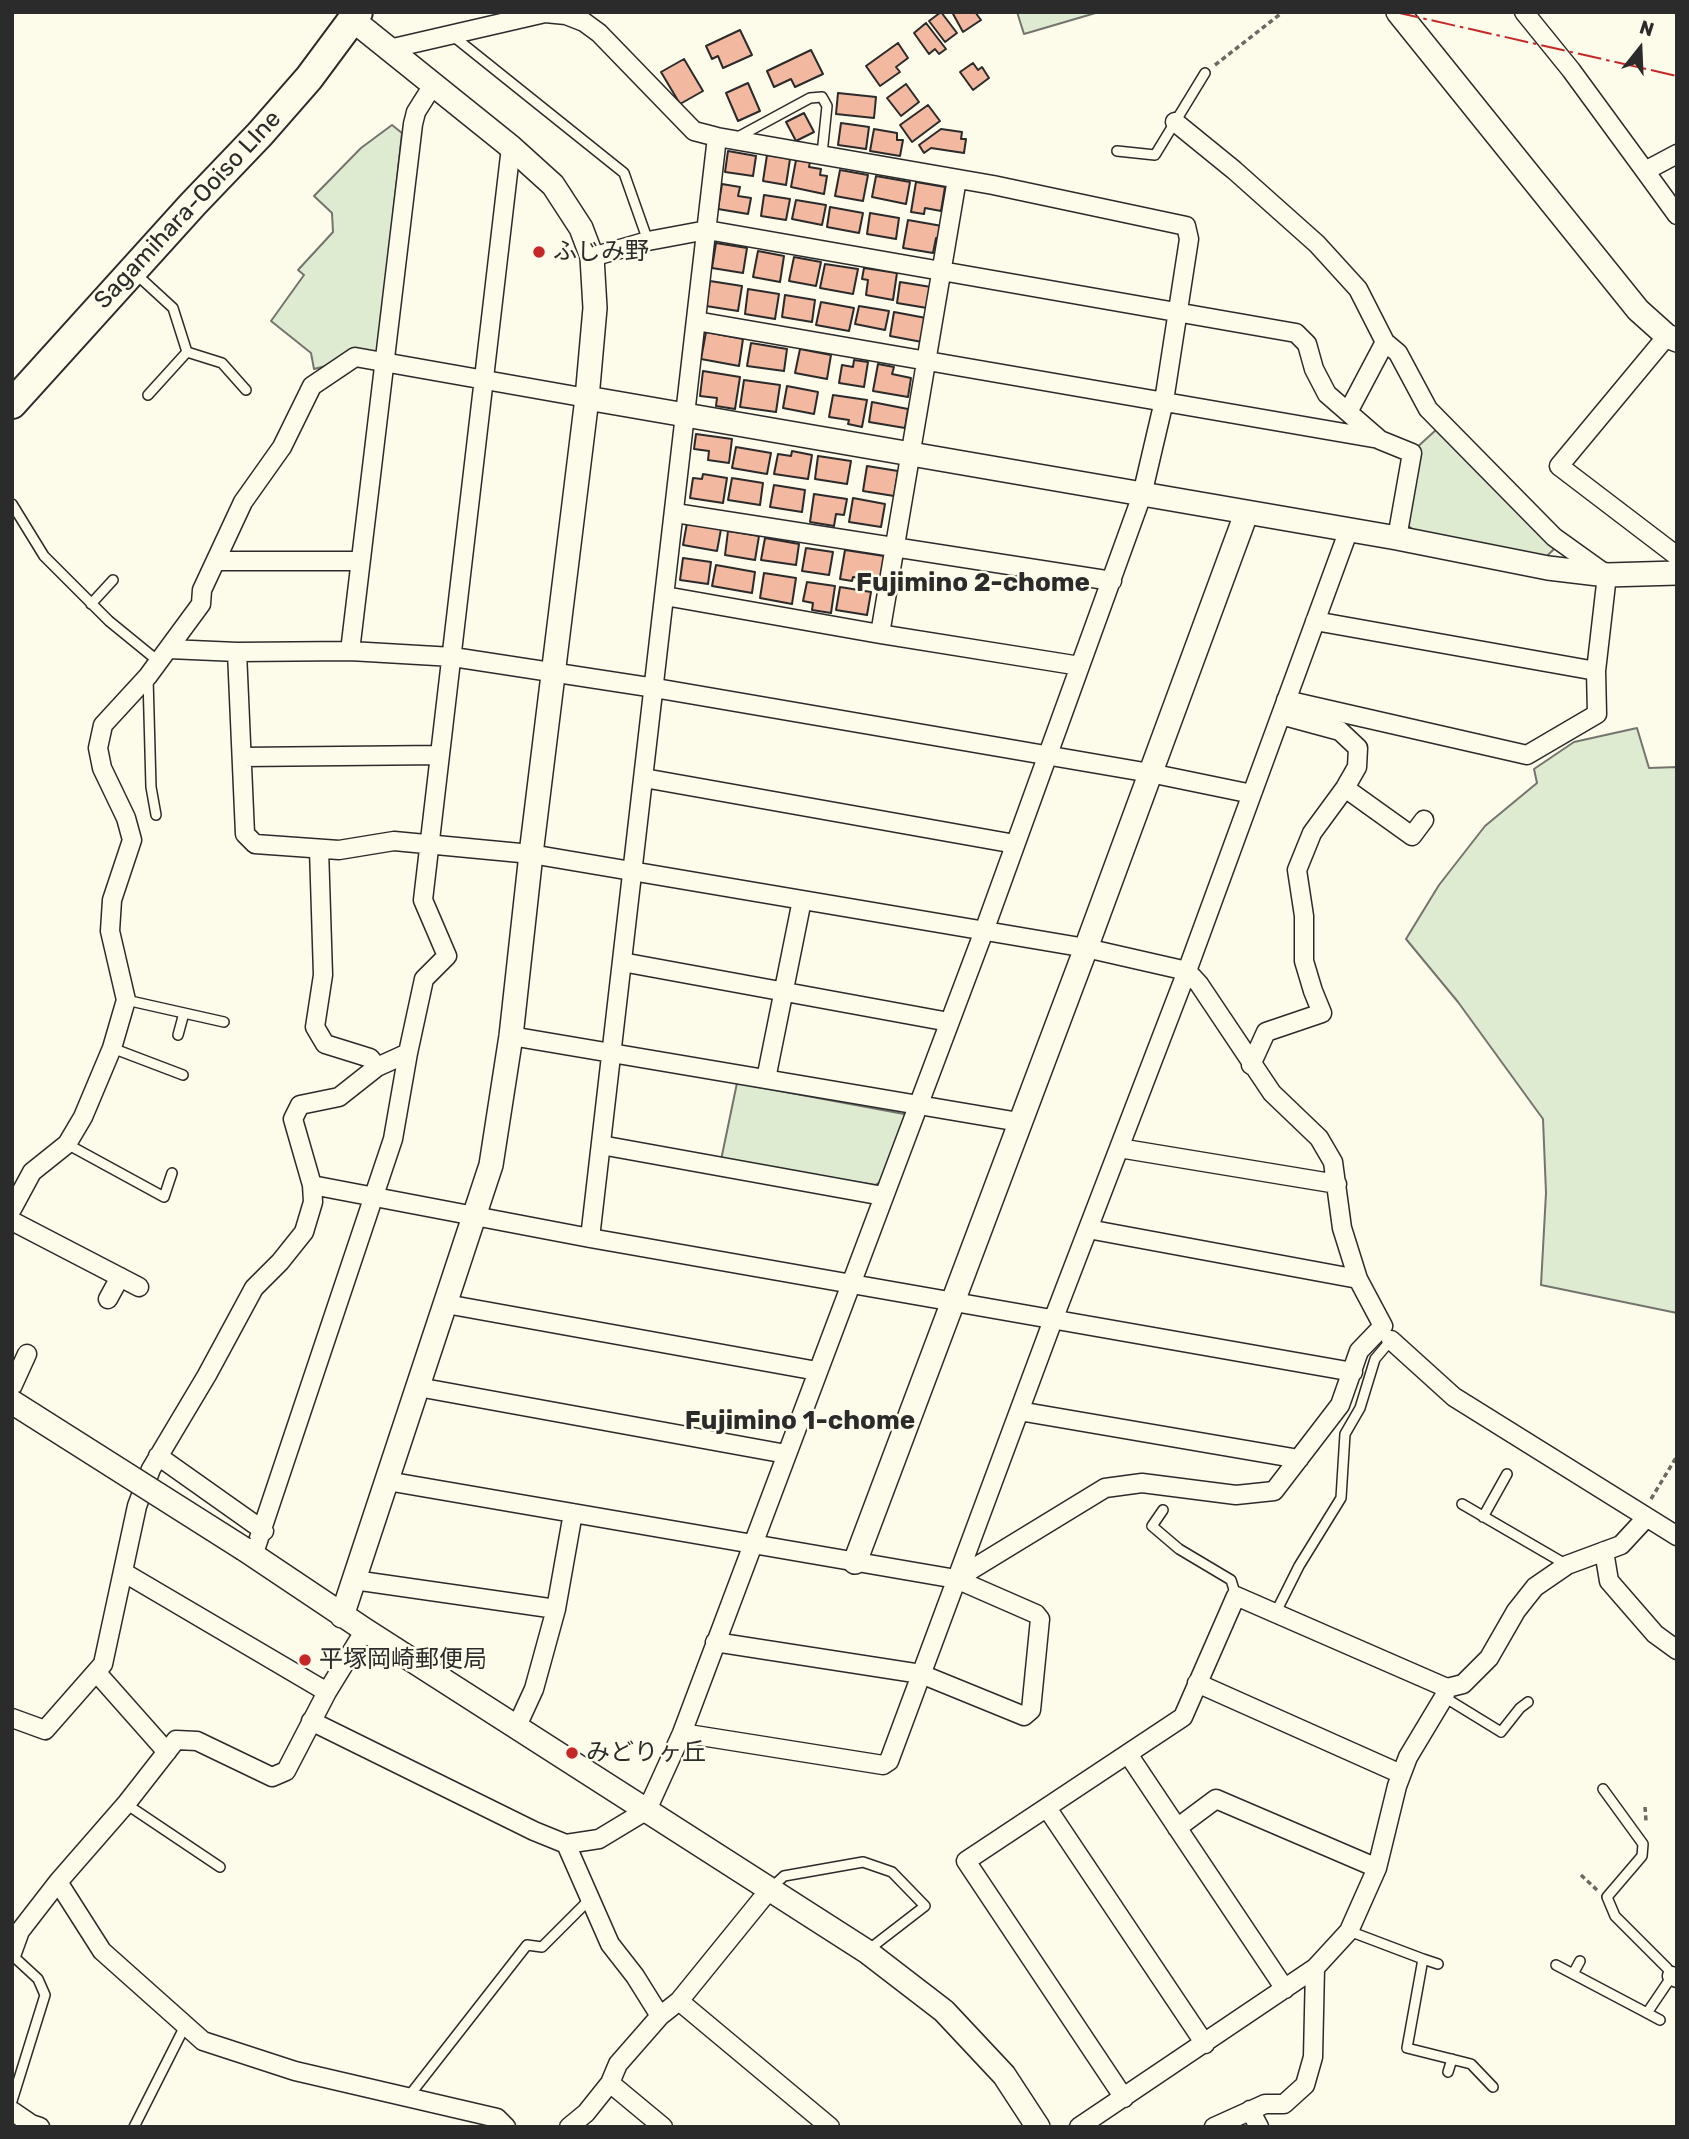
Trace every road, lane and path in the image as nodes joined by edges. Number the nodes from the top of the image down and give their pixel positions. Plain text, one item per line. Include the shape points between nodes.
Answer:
1 (1283, 12) edge
2 (1398, 12) edge
3 (1524, 12) edge
4 (355, 16) edge
5 (453, 36) junction
6 (389, 50) junction
7 (1205, 73) joint
8 (433, 85) junction
9 (1175, 122) junction
10 (725, 138) junction
11 (511, 147) junction
12 (1117, 151) dead end
13 (822, 154) junction
14 (1677, 154) edge
15 (1645, 171) junction
16 (957, 179) junction
17 (1677, 215) edge
18 (707, 230) junction
19 (648, 242) junction
20 (592, 257) junction
21 (132, 270) junction
22 (943, 272) junction
23 (1180, 311) junction
24 (696, 321) junction
25 (1672, 338) edge
26 (1385, 342) junction
27 (187, 352) junction
28 (928, 360) junction
29 (385, 363) junction
30 (483, 380) junction
31 (246, 390) dead end
32 (148, 396) dead end
33 (587, 398) junction
34 (1164, 401) junction
35 (12, 404) edge
36 (1348, 412) junction
37 (684, 416) junction
38 (1380, 440) junction
39 (911, 455) junction
40 (1142, 495) junction
41 (12, 503) edge
42 (675, 513) junction
43 (1246, 514) junction
44 (1348, 531) junction
45 (1397, 538) junction
46 (895, 547) junction
47 (1677, 556) edge
48 (217, 561) junction
49 (360, 561) junction
50 (1677, 573) edge
51 (1607, 575) junction
52 (113, 580) dead end
53 (1112, 581) junction
54 (665, 596) junction
55 (91, 604) junction
56 (1315, 621) junction
57 (880, 634) junction
58 (350, 650) junction
59 (237, 652) junction
60 (164, 655) junction
61 (453, 657) junction
62 (1080, 666) junction
63 (1596, 671) junction
64 (553, 672) junction
65 (148, 677) junction
66 (655, 688) junction
67 (1284, 708) junction
68 (440, 755) junction
69 (1048, 756) junction
70 (242, 757) junction
71 (1150, 773) junction
72 (644, 778) junction
73 (1345, 788) junction
74 (1252, 794) junction
75 (156, 816) dead end
76 (1424, 820) dead end
77 (429, 843) junction
78 (1015, 844) junction
79 (319, 849) junction
80 (531, 854) junction
81 (633, 871) junction
82 (802, 900) junction
83 (984, 931) junction
84 (1086, 948) junction
85 (622, 962) junction
86 (1187, 971) junction
87 (784, 992) junction
88 (126, 1000) junction
89 (184, 1013) junction
90 (224, 1022) dead end
91 (949, 1022) junction
92 (178, 1035) dead end
93 (512, 1036) junction
94 (112, 1048) junction
95 (408, 1053) junction
96 (612, 1053) junction
97 (1251, 1065) junction
98 (377, 1067) junction
99 (183, 1075) dead end
100 (766, 1079) junction
101 (917, 1105) junction
102 (1019, 1122) junction
103 (66, 1144) junction
104 (601, 1145) junction
105 (1119, 1148) junction
106 (172, 1173) dead end
107 (1337, 1184) junction
108 (312, 1185) junction
109 (883, 1196) junction
110 (374, 1198) junction
111 (12, 1209) edge
112 (475, 1218) junction
113 (12, 1221) edge
114 (1088, 1229) junction
115 (590, 1238) junction
116 (120, 1277) junction
117 (1358, 1279) junction
118 (850, 1283) junction
119 (139, 1287) dead end
120 (108, 1299) dead end
121 (951, 1303) junction
122 (446, 1304) junction
123 (1052, 1320) junction
124 (1387, 1333) junction
125 (27, 1354) dead end
126 (817, 1371) junction
127 (1353, 1372) junction
128 (12, 1387) edge
129 (418, 1387) junction
130 (12, 1402) edge
131 (1019, 1411) junction
132 (786, 1454) junction
133 (158, 1456) junction
134 (1677, 1456) edge
135 (1299, 1459) junction
136 (1507, 1474) dead end
137 (387, 1481) junction
138 (1462, 1504) dead end
139 (1163, 1510) dead end
140 (573, 1513) junction
141 (1483, 1517) junction
142 (1644, 1517) junction
143 (264, 1531) junction
144 (1677, 1536) edge
145 (752, 1544) junction
146 (1604, 1551) junction
147 (248, 1553) junction
148 (855, 1562) junction
149 (1567, 1565) junction
150 (123, 1572) junction
151 (956, 1579) junction
152 (354, 1580) junction
153 (1236, 1596) junction
154 (556, 1609) junction
155 (1275, 1614) junction
156 (342, 1616) junction
157 (365, 1630) junction
158 (715, 1642) junction
159 (1677, 1650) edge
160 (97, 1673) junction
161 (921, 1674) junction
162 (1197, 1683) junction
163 (327, 1692) junction
164 (1446, 1692) junction
165 (1528, 1702) dead end
166 (12, 1718) edge
167 (311, 1721) junction
168 (517, 1726) junction
169 (682, 1733) junction
170 (166, 1752) junction
171 (1128, 1754) junction
172 (1401, 1774) junction
173 (1603, 1789) dead end
174 (126, 1804) junction
175 (1047, 1808) junction
176 (647, 1810) junction
177 (1177, 1828) junction
178 (566, 1844) junction
179 (220, 1867) dead end
180 (1377, 1868) junction
181 (1581, 1875) dead end
182 (58, 1882) junction
183 (770, 1889) junction
184 (1607, 1897) junction
185 (590, 1899) junction
186 (1349, 1931) junction
187 (13, 1951) edge
188 (866, 1951) junction
189 (1423, 1959) junction
190 (1580, 1961) dead end
191 (1438, 1964) dead end
192 (1556, 1965) dead end
193 (1315, 1968) junction
194 (1573, 1974) junction
195 (1674, 1977) edge
196 (1285, 1989) junction
197 (679, 2001) junction
198 (1647, 2013) junction
199 (660, 2016) junction
200 (1660, 2020) dead end
201 (185, 2026) junction
202 (1205, 2044) junction
203 (1451, 2059) junction
204 (1448, 2071) dead end
205 (610, 2083) junction
206 (1493, 2087) dead end
207 (409, 2096) junction
208 (1124, 2098) junction
209 (12, 2101) edge
210 (1250, 2110) junction
211 (12, 2111) edge
212 (40, 2127) edge
213 (134, 2127) edge
214 (506, 2127) edge
215 (569, 2127) edge
216 (663, 2127) edge
217 (830, 2127) edge
218 (1038, 2127) edge
219 (1079, 2127) edge
220 (1214, 2127) edge
221 (1259, 2127) edge

1 - 7 path
2 - 25 street via 1638,310
3 - 15 street
4 - 6 street
4 - 21 main road, Sagamihara-Ooiso LIne via 260,134
5 - 6 street
5 - 10 street via 545,13 575,18 599,33 694,131
5 - 19 lane via 624,173
6 - 8 street
7 - 9 lane
8 - 11 street
8 - 29 street via 413,124
9 - 12 lane via 1155,155
9 - 26 street via 1317,244 1357,289
10 - 13 street
10 - 13 lane via 810,98 822,97 827,106
10 - 18 street
11 - 20 street via 553,185 581,228
11 - 30 street
13 - 16 street
14 - 15 street
15 - 17 street
16 - 22 street
16 - 23 street via 1186,226 1189,239
18 - 19 street
18 - 22 street
18 - 24 street
19 - 20 street
20 - 33 street via 595,308
21 - 27 lane via 173,308
21 - 35 main road, Sagamihara-Ooiso LIne
22 - 23 street
22 - 28 street
23 - 34 street
23 - 36 street via 1296,333 1307,344 1327,394
24 - 28 street
24 - 37 street
25 - 47 street via 1559,466
26 - 36 street
26 - 51 street via 1398,353 1428,409 1553,537
27 - 31 lane via 222,363
27 - 32 lane
28 - 34 street
28 - 39 street
29 - 30 street
29 - 48 street via 355,357 312,386 282,447 243,502
29 - 49 street
30 - 33 street
30 - 61 street
33 - 37 street
33 - 64 street
34 - 38 street
34 - 40 street
36 - 38 street
37 - 39 street
37 - 42 street
38 - 45 street via 1412,453
39 - 40 street
39 - 46 street
40 - 43 street
40 - 53 street
41 - 55 lane via 44,556
42 - 46 street
42 - 54 street
43 - 44 street
43 - 71 street
44 - 45 street
44 - 56 street
45 - 51 street
46 - 53 street
46 - 57 street
48 - 49 street
48 - 60 street via 202,590 201,604
49 - 58 street
50 - 51 street
51 - 63 street
52 - 55 lane
53 - 62 street
54 - 57 street
54 - 66 street
55 - 60 lane
56 - 63 street
56 - 67 street
57 - 62 street
58 - 59 street
58 - 61 street
59 - 60 street
59 - 70 street
60 - 65 street
61 - 64 street
61 - 68 street
62 - 69 street
63 - 67 street via 1597,714 1527,755
64 - 66 street
64 - 80 street
65 - 75 lane via 150,787
65 - 88 street via 103,725 98,748 132,841 112,900 110,931
66 - 69 street
66 - 72 street
67 - 73 street via 1340,732 1357,748 1357,767
67 - 74 street
68 - 70 street
68 - 77 street
69 - 71 street
69 - 78 street
70 - 79 street via 245,834 255,844
71 - 74 street
71 - 84 street
72 - 78 street
72 - 81 street
73 - 76 street via 1412,836
73 - 97 street via 1312,833 1297,870 1304,961 1322,1013 1266,1032
74 - 86 street
77 - 79 street via 394,841
77 - 80 street
77 - 95 street via 423,900 447,957 424,979
78 - 83 street
79 - 98 street via 323,975 315,1027 325,1044 370,1058
80 - 81 street
80 - 93 street
81 - 82 street
81 - 85 street
82 - 83 street
82 - 87 street
83 - 84 street
83 - 91 street
84 - 86 street
84 - 102 street
85 - 87 street
85 - 96 street
86 - 97 street
86 - 105 street
87 - 91 street
87 - 100 street
88 - 89 lane
88 - 94 street
89 - 90 lane
89 - 92 lane
91 - 101 street
93 - 96 street
93 - 112 street via 491,1165
94 - 99 lane
94 - 103 street via 83,1117
95 - 98 street
95 - 110 street via 393,1139
96 - 100 street
96 - 104 street
97 - 107 street via 1272,1093 1319,1138 1333,1162
98 - 108 street via 339,1097 300,1105 293,1119
100 - 101 street
101 - 102 street
101 - 109 street
102 - 121 street
103 - 106 lane via 164,1197
103 - 111 street via 32,1172
104 - 109 street
104 - 115 street
105 - 107 street
105 - 114 street
107 - 117 street via 1342,1228
108 - 110 street
108 - 133 street via 313,1202 304,1232 254,1288
109 - 118 street
110 - 112 street
110 - 143 street
112 - 115 street
112 - 122 street
113 - 116 street
114 - 117 street
114 - 123 street
115 - 118 street
116 - 119 street
116 - 120 street
117 - 124 street
118 - 121 street
118 - 126 street
121 - 123 street
121 - 148 street
122 - 126 street
122 - 129 street
123 - 127 street
123 - 131 street
124 - 127 street via 1359,1351
124 - 142 street via 1454,1397
124 - 155 lane via 1360,1408 1345,1434 1341,1498 1298,1566
125 - 128 street
126 - 132 street
127 - 135 street via 1340,1405
129 - 132 street
129 - 137 street
130 - 147 street, bridge
131 - 135 street
131 - 151 street
132 - 145 street
133 - 143 street
133 - 150 street via 136,1506
134 - 142 path
135 - 151 street via 1274,1491 1236,1495 1142,1483 1105,1488
136 - 141 lane
137 - 140 street
137 - 152 street
138 - 141 lane
139 - 153 lane via 1152,1526 1179,1549 1231,1580
140 - 145 street
140 - 154 street
141 - 149 lane
142 - 144 street
142 - 146 street via 1621,1545
143 - 147 street
145 - 148 street
145 - 158 street
146 - 149 street
146 - 159 street via 1609,1581 1656,1634
147 - 156 street
148 - 151 street
149 - 164 street via 1535,1587 1489,1658 1462,1684
150 - 160 street via 103,1664
150 - 163 street
151 - 161 street
151 - 161 street via 1040,1619 1031,1710 1024,1716
152 - 154 street
152 - 156 street
153 - 155 street
153 - 162 street
154 - 168 street via 534,1689
155 - 164 street
156 - 157 street
157 - 163 street
157 - 168 street
158 - 161 street
158 - 169 street
160 - 166 street via 44,1730
160 - 170 street
161 - 169 street via 889,1761 883,1765
162 - 171 street via 1183,1717
162 - 172 street
163 - 167 street
164 - 165 lane via 1501,1732
164 - 172 street
167 - 170 street via 286,1772 272,1776 197,1741 176,1740
167 - 178 street
168 - 176 street
169 - 176 street
170 - 174 street
171 - 175 street
171 - 177 street
172 - 180 street
173 - 184 lane via 1643,1844 1642,1856
174 - 179 lane
174 - 182 street
175 - 202 street
175 - 208 street via 966,1861
176 - 178 street via 599,1839
176 - 183 street
177 - 180 street via 1216,1799
177 - 196 street
178 - 185 street
180 - 186 street
181 - 184 path
182 - 187 street via 20,1931
182 - 201 street via 102,1951
183 - 188 street
183 - 188 lane via 784,1876 863,1862 892,1872 925,1906
183 - 197 street
184 - 195 lane via 1615,1916
185 - 199 street via 610,1944
185 - 207 lane via 542,1947 527,1945
186 - 189 lane
186 - 193 street
187 - 209 lane via 38,1979 45,1995
188 - 218 street via 944,2011 1004,2075
189 - 191 lane
189 - 203 lane via 1407,2048
190 - 194 lane
192 - 194 lane
193 - 196 street
193 - 210 street via 1313,2057 1305,2085 1284,2104
194 - 198 lane
195 - 198 lane
196 - 202 street
197 - 199 street
197 - 217 street
198 - 200 lane
199 - 205 street via 618,2064
201 - 207 street via 203,2041 295,2071
201 - 213 lane
202 - 208 street
203 - 204 lane
203 - 206 lane via 1471,2064
205 - 215 street
205 - 216 street
207 - 214 street via 497,2118
208 - 219 street
210 - 220 street
210 - 221 street
211 - 212 street

